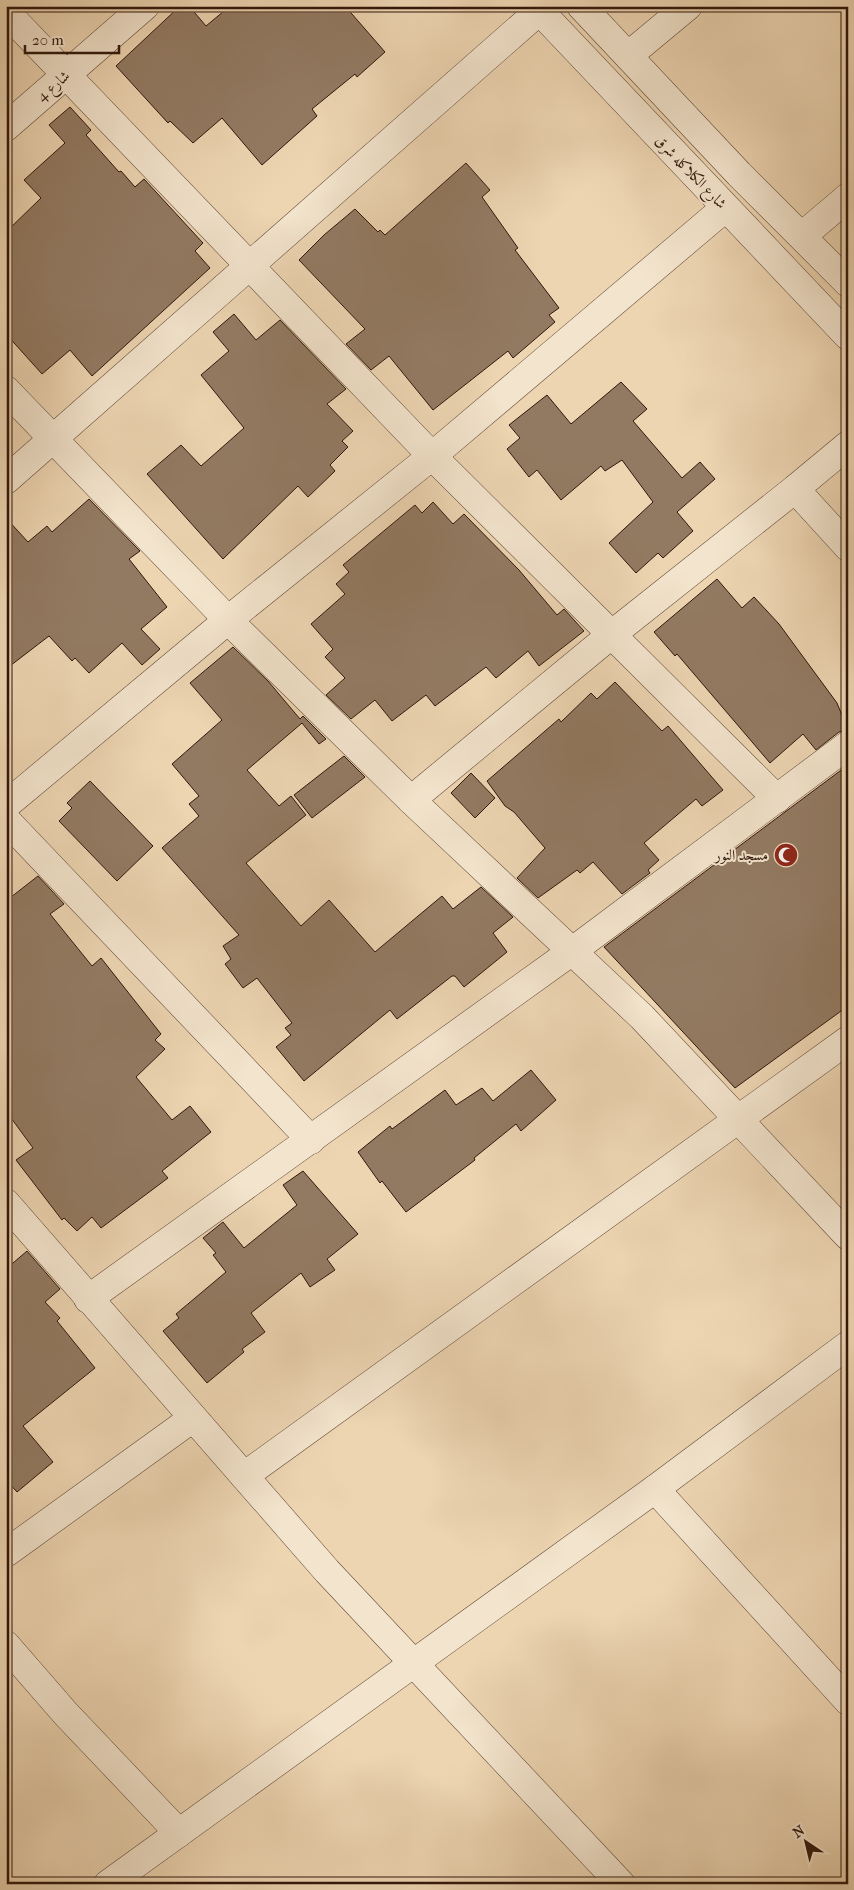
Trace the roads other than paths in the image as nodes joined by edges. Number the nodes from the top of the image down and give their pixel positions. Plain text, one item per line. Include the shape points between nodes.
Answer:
1 (145, 6) edge
2 (581, 6) edge
3 (688, 6) edge
4 (537, 8) edge
5 (6, 12) edge
6 (629, 55) junction
7 (66, 74) junction
8 (6, 126) edge
9 (848, 197) edge
10 (725, 208) junction
11 (802, 236) junction
12 (251, 266) junction
13 (848, 283) edge
14 (848, 336) edge
15 (6, 390) edge
16 (52, 439) junction
17 (848, 445) edge
18 (432, 456) junction
19 (6, 480) edge
20 (795, 489) junction
21 (848, 547) edge
22 (228, 620) junction
23 (611, 635) junction
24 (848, 745) edge
25 (777, 799) junction
26 (412, 800) junction
27 (6, 805) edge
28 (6, 820) edge
29 (571, 952) junction
30 (848, 1040) edge
31 (740, 1120) junction
32 (311, 1140) junction
33 (9, 1211) edge
34 (848, 1236) edge
35 (88, 1299) junction
36 (848, 1345) edge
37 (193, 1418) junction
38 (244, 1476) junction
39 (654, 1489) junction
40 (6, 1553) edge
41 (6, 1645) edge
42 (413, 1664) junction
43 (848, 1701) edge
44 (179, 1832) junction
45 (613, 1881) edge
46 (108, 1884) edge

1 - 7 street, شارع 4
2 - 6 street
3 - 6 street
4 - 10 street, شارع الكلاكله شرق
4 - 12 street
5 - 7 street
6 - 11 street via 739,174
7 - 8 street, شارع 4
7 - 12 street
9 - 11 street
10 - 14 street, شارع الكلاكله شرق
10 - 18 street
11 - 13 street
12 - 16 street
12 - 18 street
15 - 16 street
16 - 19 street
16 - 22 street
17 - 20 street
18 - 22 street
18 - 23 street
20 - 21 street
20 - 23 street
22 - 26 street
22 - 27 street
23 - 25 street
23 - 26 street
24 - 25 street
25 - 29 street
26 - 29 street
28 - 32 street
29 - 31 street via 642,1017
29 - 32 street
30 - 31 street
31 - 34 street
31 - 38 street
32 - 35 street
33 - 35 street
35 - 37 street
36 - 39 street
37 - 38 street
37 - 40 street
38 - 42 street
39 - 42 street
39 - 43 street
41 - 44 street via 66,1714
42 - 44 street
42 - 45 street
44 - 46 street

